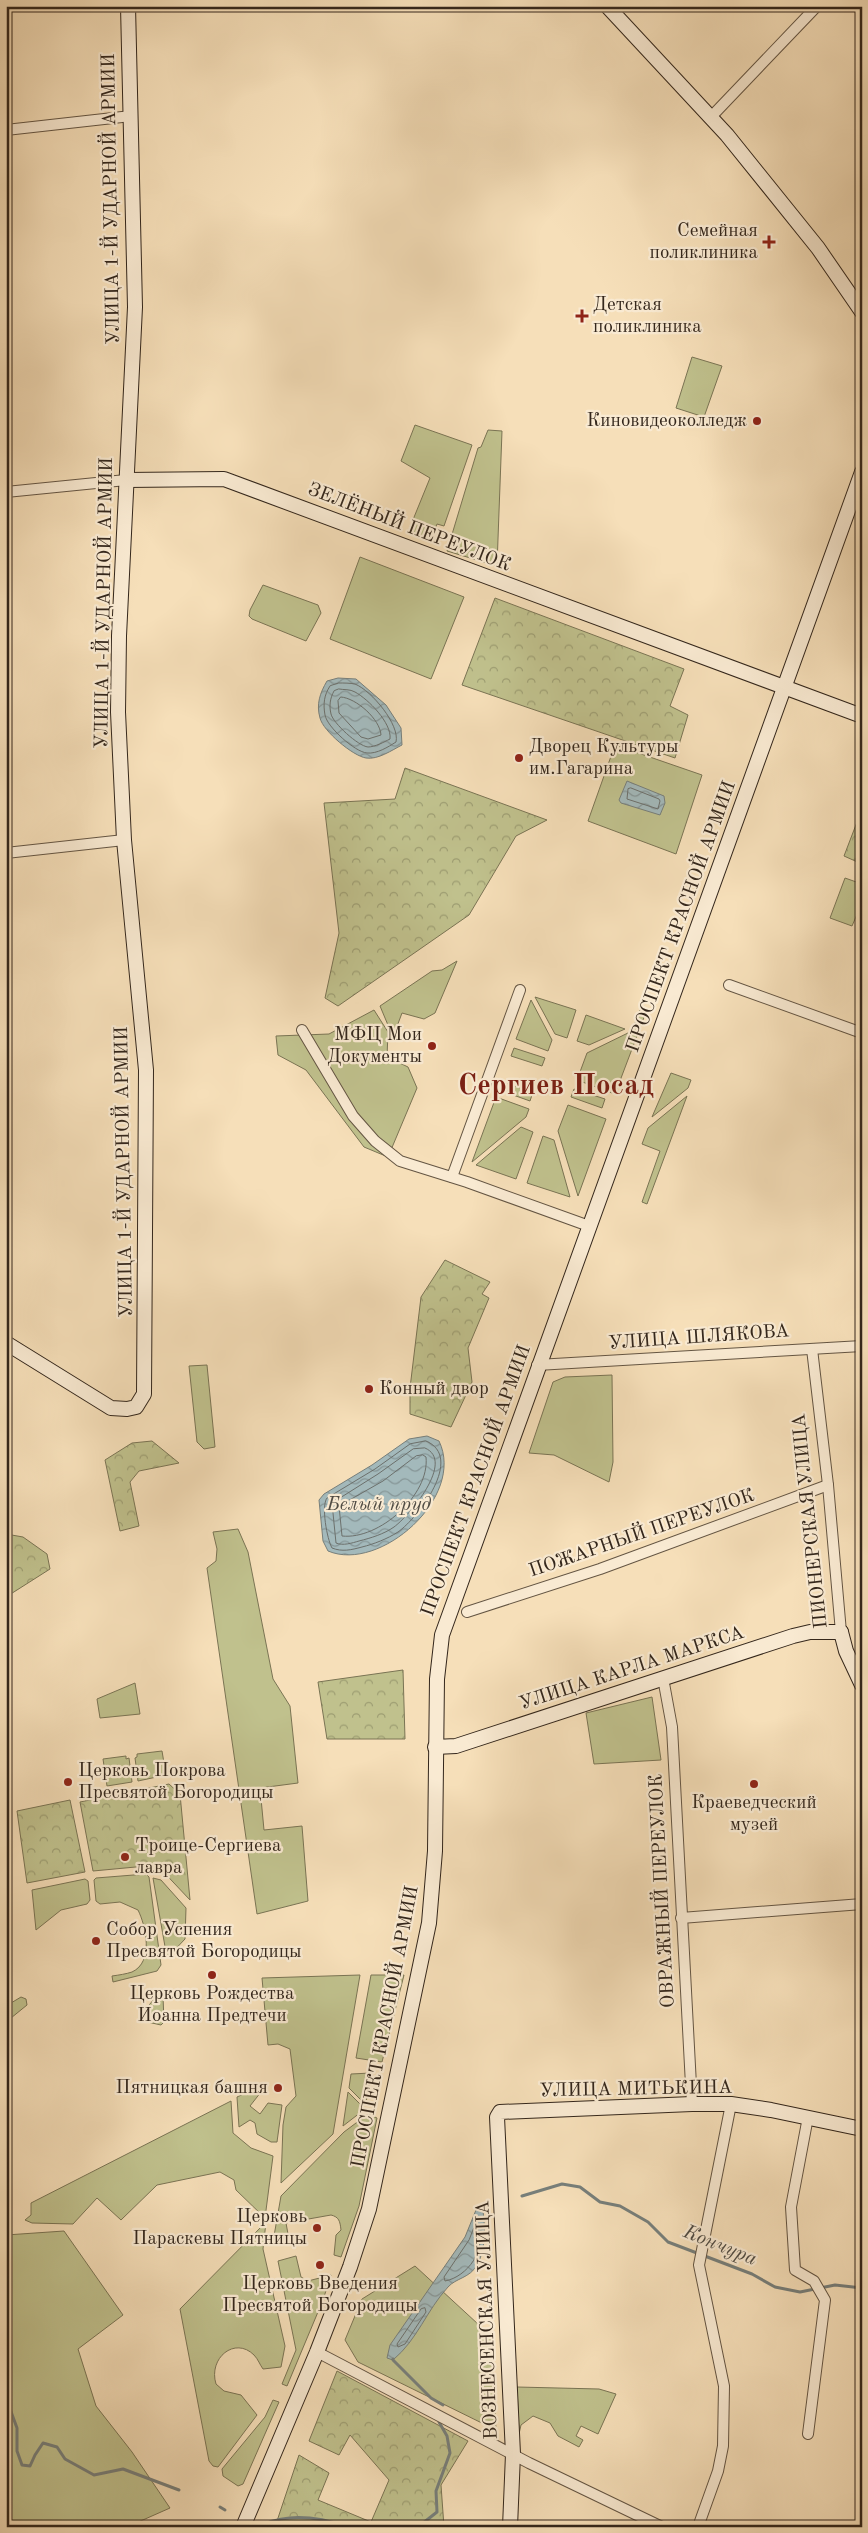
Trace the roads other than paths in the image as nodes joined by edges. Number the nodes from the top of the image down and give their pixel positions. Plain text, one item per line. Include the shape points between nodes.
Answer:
1 (128, 6) edge
2 (607, 6) edge
3 (818, 6) edge
4 (132, 116) junction
5 (711, 117) junction
6 (6, 130) edge
7 (862, 312) edge
8 (862, 472) edge
9 (126, 480) junction
10 (6, 492) edge
11 (786, 688) junction
12 (862, 716) edge
13 (124, 840) junction
14 (6, 853) edge
15 (730, 985) dead end
16 (520, 990) dead end
17 (302, 1030) dead end
18 (862, 1033) edge
19 (452, 1177) junction
20 (588, 1226) junction
21 (6, 1343) edge
22 (862, 1346) edge
23 (812, 1349) junction
24 (537, 1365) junction
25 (828, 1485) junction
26 (467, 1612) dead end
27 (841, 1632) junction
28 (862, 1663) edge
29 (663, 1678) junction
30 (862, 1685) edge
31 (435, 1748) junction
32 (862, 1904) edge
33 (681, 1918) junction
34 (692, 2104) junction
35 (731, 2104) junction
36 (500, 2112) joint
37 (808, 2117) junction
38 (862, 2129) edge
39 (317, 2352) junction
40 (808, 2434) dead end
41 (513, 2454) junction
42 (242, 2527) edge
43 (510, 2527) edge
44 (662, 2527) edge
45 (698, 2527) edge

1 - 4 main road, УЛИЦА 1-Й УДАРНОЙ АРМИИ
2 - 5 main road
3 - 5 street
4 - 6 street
4 - 9 main road, УЛИЦА 1-Й УДАРНОЙ АРМИИ via 135,307
5 - 7 main road via 818,248
8 - 11 main road, ПРОСПЕКТ КРАСНОЙ АРМИИ
9 - 10 street, ЗЕЛЁНЫЙ ПЕРЕУЛОК
9 - 11 main road, ЗЕЛЁНЫЙ ПЕРЕУЛОК via 224,479
9 - 13 main road, УЛИЦА 1-Й УДАРНОЙ АРМИИ via 118,712
11 - 12 main road, ЗЕЛЁНЫЙ ПЕРЕУЛОК
11 - 20 main road, ПРОСПЕКТ КРАСНОЙ АРМИИ
13 - 14 street
13 - 21 main road, УЛИЦА 1-Й УДАРНОЙ АРМИИ via 146,1070 144,1394 136,1407 111,1408
15 - 18 street
16 - 19 street
17 - 19 street via 353,1116 374,1141 400,1161
19 - 20 street
20 - 24 main road, ПРОСПЕКТ КРАСНОЙ АРМИИ
22 - 23 street, УЛИЦА ШЛЯКОВА
23 - 24 street, УЛИЦА ШЛЯКОВА
23 - 25 street, ПИОНЕРСКАЯ УЛИЦА
24 - 31 main road, ПРОСПЕКТ КРАСНОЙ АРМИИ via 442,1635
25 - 26 street, ПОЖАРНЫЙ ПЕРЕУЛОК via 600,1569
25 - 27 street, ПИОНЕРСКАЯ УЛИЦА
27 - 28 main road
27 - 29 main road, УЛИЦА КАРЛА МАРКСА via 810,1632 793,1636
27 - 30 main road, ПИОНЕРСКАЯ УЛИЦА
29 - 31 main road, УЛИЦА КАРЛА МАРКСА via 456,1746
29 - 33 street, ОВРАЖНЫЙ ПЕРЕУЛОК via 672,1727
31 - 39 main road, ПРОСПЕКТ КРАСНОЙ АРМИИ via 433,1891 416,1991 370,2209
32 - 33 street
33 - 34 street, ОВРАЖНЫЙ ПЕРЕУЛОК
34 - 35 main road, УЛИЦА МИТЬКИНА
34 - 36 main road, УЛИЦА МИТЬКИНА
35 - 37 main road, УЛИЦА МИТЬКИНА
35 - 45 street via 699,2265 724,2386 723,2446 718,2471
36 - 41 main road, ВОЗНЕСЕНСКАЯ УЛИЦА via 497,2118
37 - 38 main road, УЛИЦА МИТЬКИНА
37 - 40 street via 791,2207 795,2270 814,2281 822,2293 825,2312
39 - 41 street
39 - 42 main road, ПРОСПЕКТ КРАСНОЙ АРМИИ
41 - 43 main road, ВОЗНЕСЕНСКАЯ УЛИЦА
41 - 44 street

